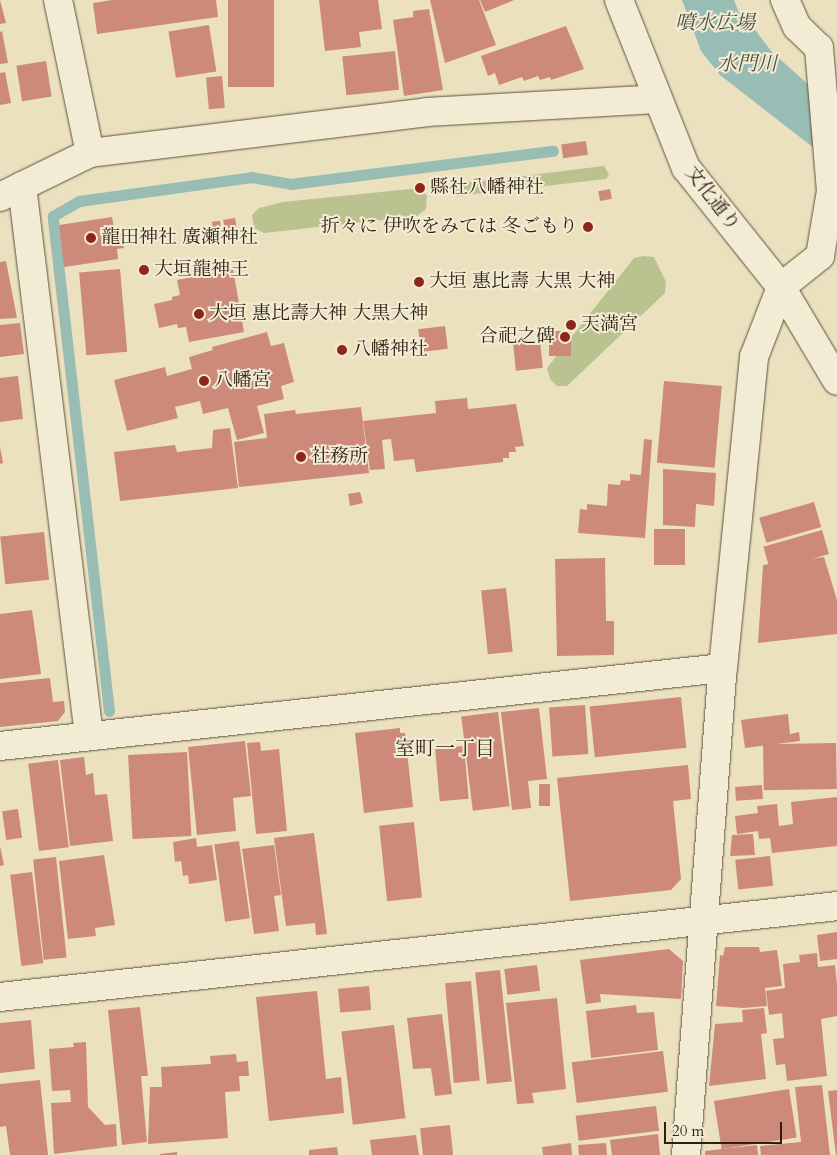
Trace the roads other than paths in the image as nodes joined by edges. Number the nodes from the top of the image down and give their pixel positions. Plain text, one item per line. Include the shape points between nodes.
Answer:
1 (58, 0) edge
2 (619, 0) edge
3 (785, 0) edge
4 (828, 48) edge
5 (657, 99) junction
6 (90, 153) junction
7 (11, 192) edge
8 (828, 256) edge
9 (781, 287) junction
10 (837, 381) edge
11 (723, 668) junction
12 (89, 736) junction
13 (0, 746) edge
14 (837, 906) edge
15 (703, 920) junction
16 (0, 996) edge
17 (686, 1155) edge

1 - 6 street
2 - 5 street, 文化通り
3 - 4 street via 797,27
4 - 8 street via 822,79 831,191
5 - 6 street via 427,112
5 - 9 street, 文化通り via 686,168
6 - 7 street
7 - 12 street
8 - 9 street
9 - 10 street, 文化通り
9 - 11 street via 754,357
11 - 12 street
11 - 15 street
12 - 13 street
14 - 15 street
15 - 16 street
15 - 17 street

